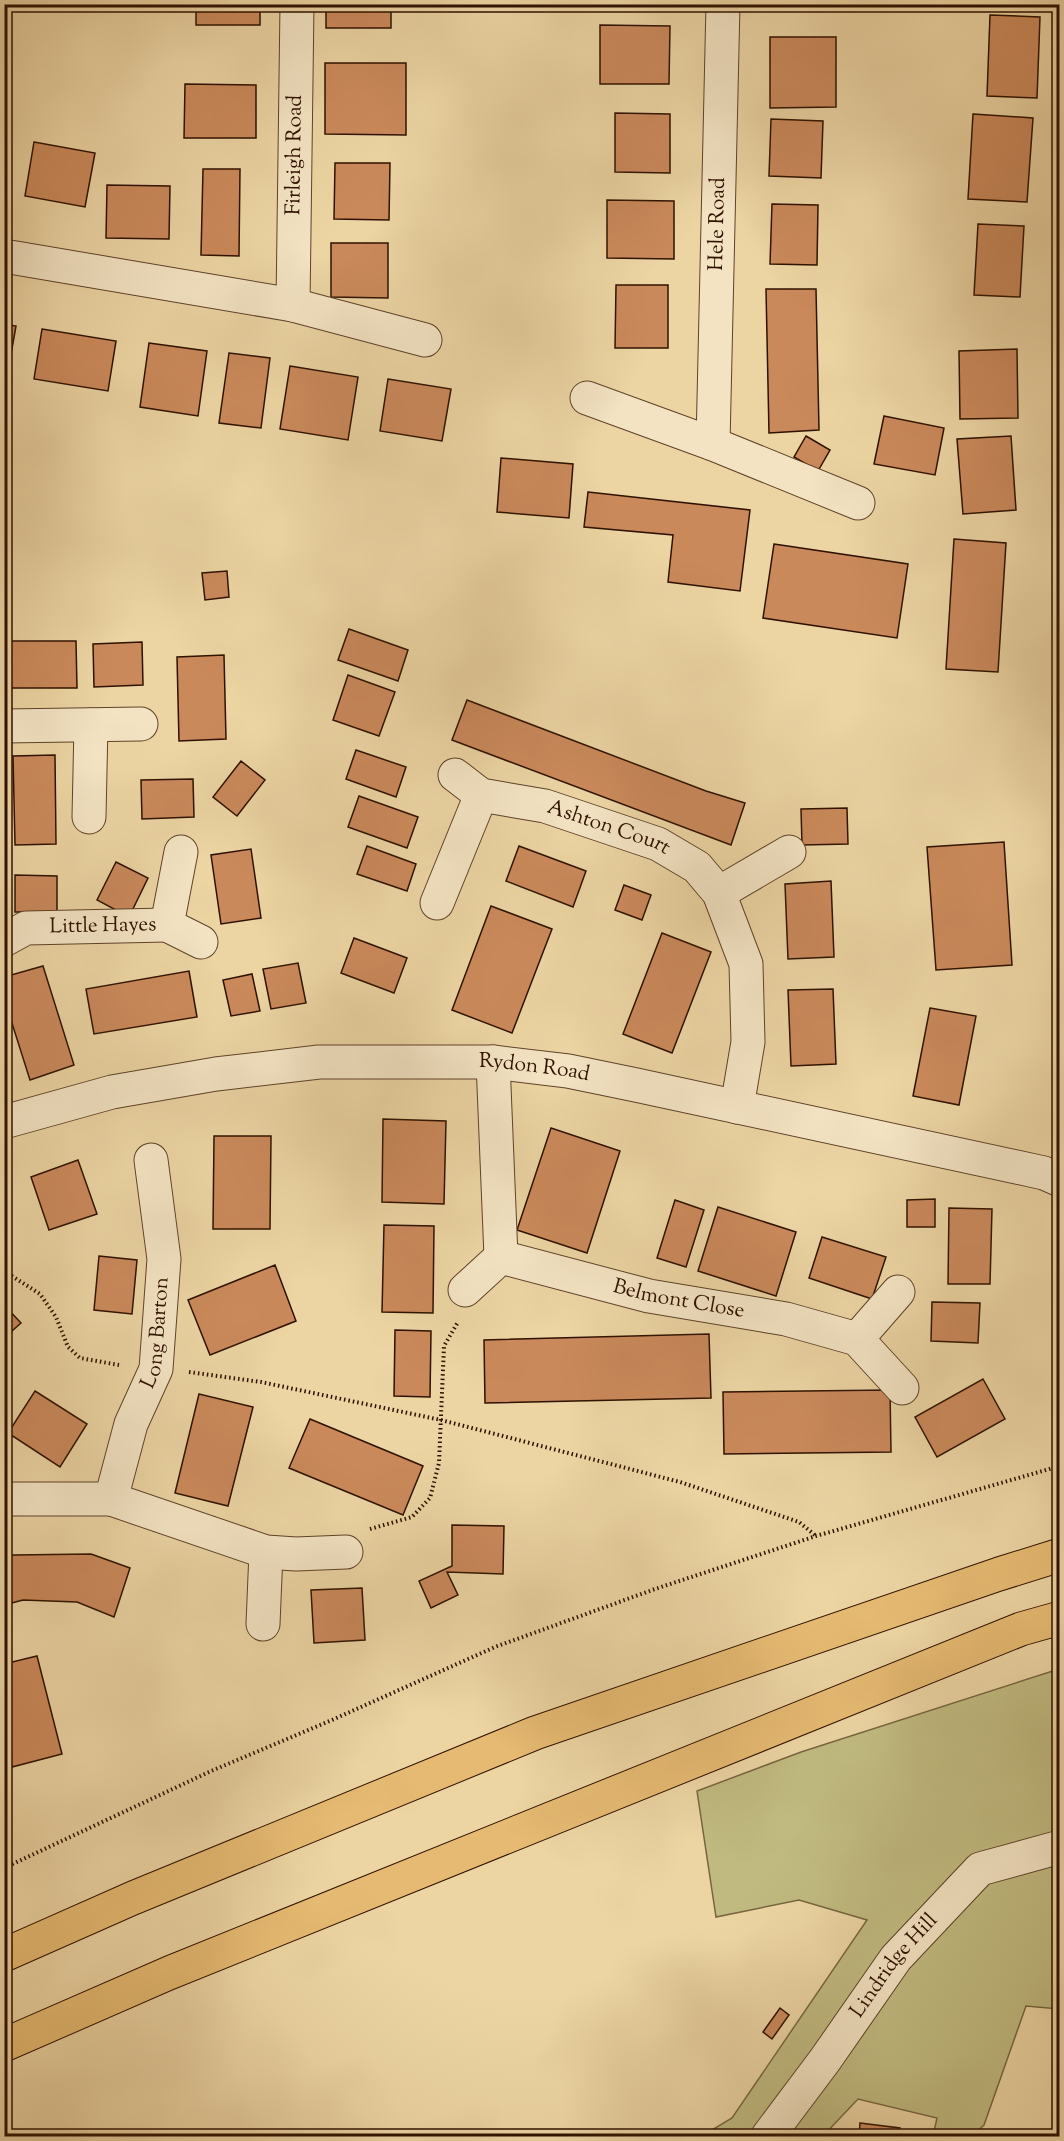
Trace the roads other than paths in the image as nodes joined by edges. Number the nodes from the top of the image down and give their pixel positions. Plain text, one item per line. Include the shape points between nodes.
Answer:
1 (297, 4) edge
2 (723, 4) edge
3 (4, 256) edge
4 (293, 305) junction
5 (425, 340) dead end
6 (587, 398) dead end
7 (713, 444) junction
8 (858, 503) dead end
9 (141, 724) dead end
10 (91, 725) junction
11 (4, 726) edge
12 (455, 775) dead end
13 (482, 795) junction
14 (89, 817) dead end
15 (181, 852) dead end
16 (789, 852) dead end
17 (719, 893) junction
18 (437, 903) dead end
19 (167, 925) junction
20 (4, 940) edge
21 (201, 942) dead end
22 (493, 1062) junction
23 (737, 1107) junction
24 (4, 1122) edge
25 (151, 1160) dead end
26 (1059, 1180) edge
27 (501, 1257) junction
28 (465, 1290) road end
29 (898, 1292) dead end
30 (857, 1340) junction
31 (902, 1388) dead end
32 (4, 1499) edge
33 (111, 1499) junction
34 (266, 1552) junction
35 (346, 1552) road end
36 (1059, 1555) edge
37 (1059, 1618) edge
38 (263, 1624) dead end
39 (1059, 1847) edge
40 (4, 1955) edge
41 (4, 2044) edge
42 (768, 2136) edge

1 - 4 street, Firleigh Road
2 - 7 street, Hele Road
3 - 4 street
4 - 5 street
6 - 7 street
7 - 8 street
9 - 10 street
10 - 11 street
10 - 14 street
12 - 13 street, Ashton Court
13 - 17 street, Ashton Court via 545,806 658,844 697,867
13 - 18 street
15 - 19 street, Little Hayes
16 - 17 street
17 - 23 street, Ashton Court via 746,964 748,1042
19 - 20 street, Little Hayes via 26,928
19 - 21 street, Little Hayes
22 - 23 street, Rydon Road via 568,1071
22 - 24 street, Rydon Road via 319,1062 228,1073 112,1092
22 - 27 street
23 - 26 street, Rydon Road via 1044,1173
25 - 33 street, Long Barton via 164,1259 156,1369 131,1424
27 - 28 street
27 - 30 street, Belmont Close via 650,1296 786,1319
29 - 30 street
30 - 31 street
32 - 33 street
33 - 34 street
34 - 35 street
34 - 38 street
36 - 40 highway via 535,1733
37 - 41 highway via 1021,1629 169,1973
39 - 42 street, Lindridge Hill via 980,1869 896,1958

